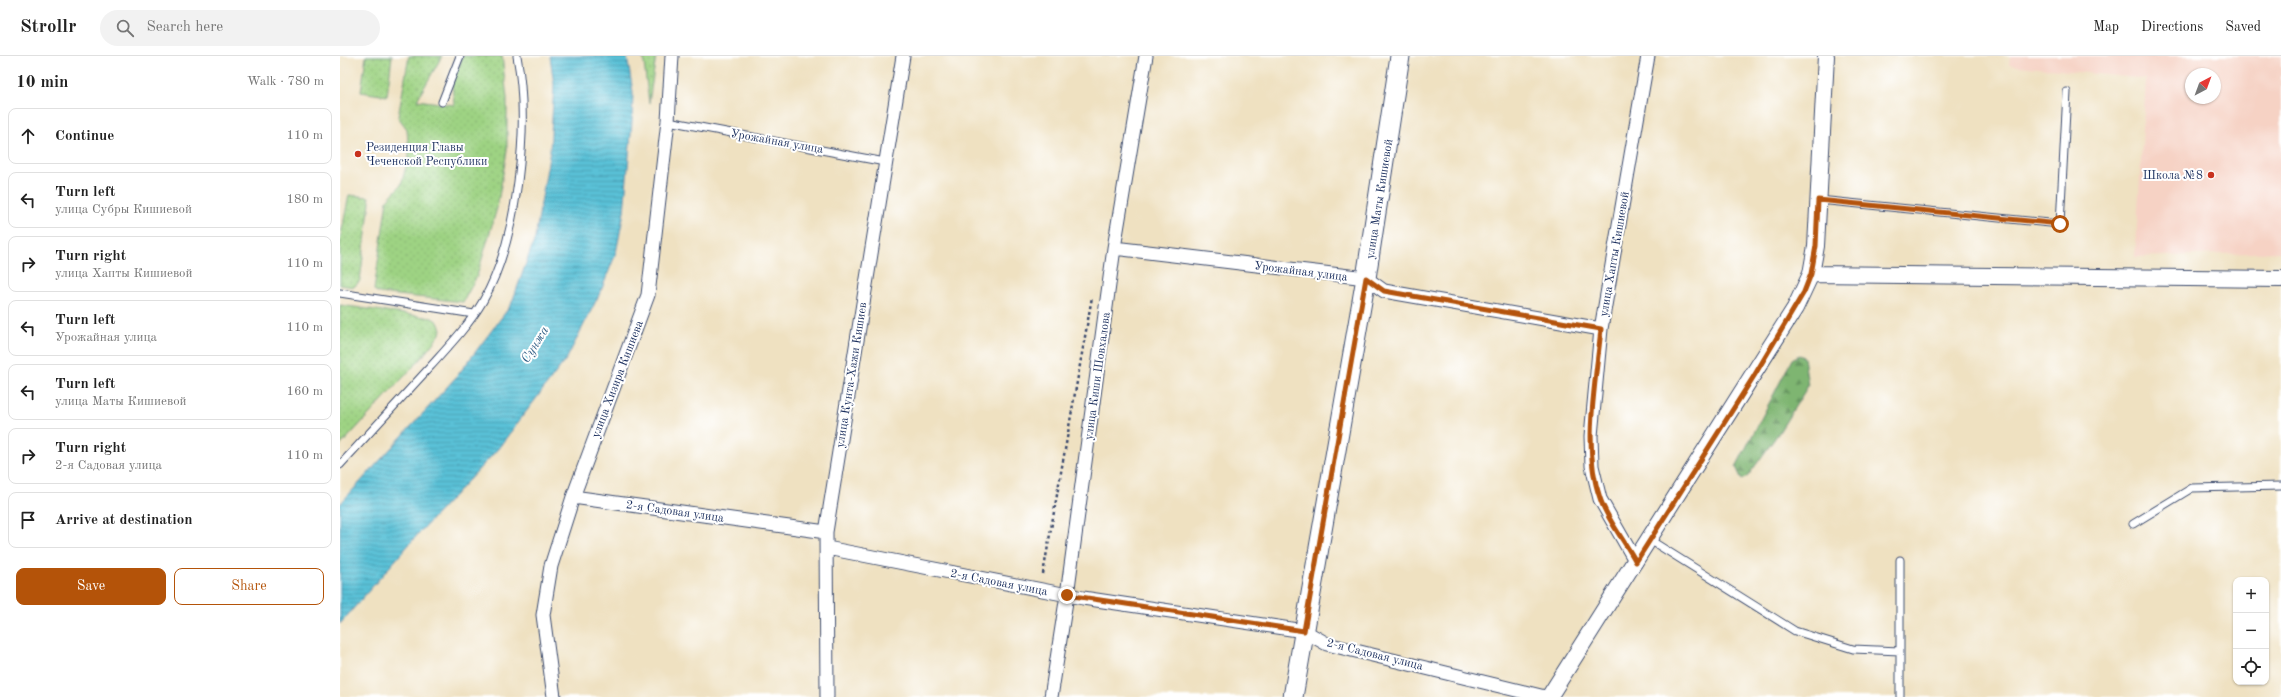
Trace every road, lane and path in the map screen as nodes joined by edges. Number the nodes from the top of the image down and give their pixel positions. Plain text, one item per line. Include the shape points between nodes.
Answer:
1 (460, 56) edge
2 (517, 56) edge
3 (672, 56) edge
4 (903, 56) edge
5 (1146, 56) edge
6 (1400, 56) edge
7 (1648, 56) edge
8 (1826, 56) edge
9 (2067, 92) dead end
10 (442, 102) dead end
11 (668, 121) junction
12 (885, 162) junction
13 (1818, 200) junction
14 (1114, 248) junction
15 (1811, 274) junction
16 (1366, 278) junction
17 (2281, 279) edge
18 (1093, 291) dead end
19 (340, 293) edge
20 (474, 314) junction
21 (1601, 329) junction
22 (340, 465) edge
23 (2281, 486) edge
24 (572, 497) junction
25 (2133, 524) dead end
26 (826, 532) junction
27 (1650, 540) junction
28 (827, 548) junction
29 (1900, 560) dead end
30 (1636, 562) junction
31 (1043, 574) dead end
32 (1067, 595) junction
33 (1304, 631) junction
34 (1900, 651) junction
35 (554, 697) edge
36 (828, 697) edge
37 (1051, 697) edge
38 (1293, 697) edge
39 (1545, 697) edge
40 (1549, 697) edge
41 (1900, 697) edge

1 - 10 lane
2 - 20 lane via 523,133 514,203 496,272
3 - 11 street, улица Хизира Кишиева
4 - 12 street, улица Кунта-Хажи Кишиев
5 - 14 street, улица Киши Шовхалова
6 - 16 main road, улица Маты Кишиевой
7 - 21 street, улица Хапты Кишиевой
8 - 13 street
9 - 13 lane via 2060,224
11 - 12 lane, Урожайная улица
11 - 24 street, улица Хизира Кишиева via 648,295
12 - 26 street, улица Кунта-Хажи Кишиев
13 - 15 street via 1816,246
14 - 16 street, Урожайная улица
14 - 32 street, улица Киши Шовхалова
15 - 17 street
15 - 27 street via 1795,308
16 - 21 street, Урожайная улица via 1384,291
16 - 33 main road, улица Маты Кишиевой
18 - 31 path
19 - 20 lane
20 - 22 lane via 454,341
21 - 30 street, улица Хапты Кишиевой via 1591,436 1592,466 1600,499
23 - 25 lane via 2192,488
24 - 26 street, 2-я Садовая улица
24 - 35 street, улица Хизира Кишиева via 551,566 543,615
26 - 28 street, улица Кунта-Хажи Кишиев
27 - 30 street
27 - 34 lane via 1795,631 1853,649
28 - 32 street, 2-я Садовая улица
28 - 36 street, улица Кунта-Хажи Кишиев
29 - 34 lane
30 - 40 street
32 - 33 street, 2-я Садовая улица
32 - 37 street, улица Киши Шовхалова
33 - 38 main road, улица Маты Кишиевой
33 - 39 street, 2-я Садовая улица via 1327,644
34 - 41 lane

